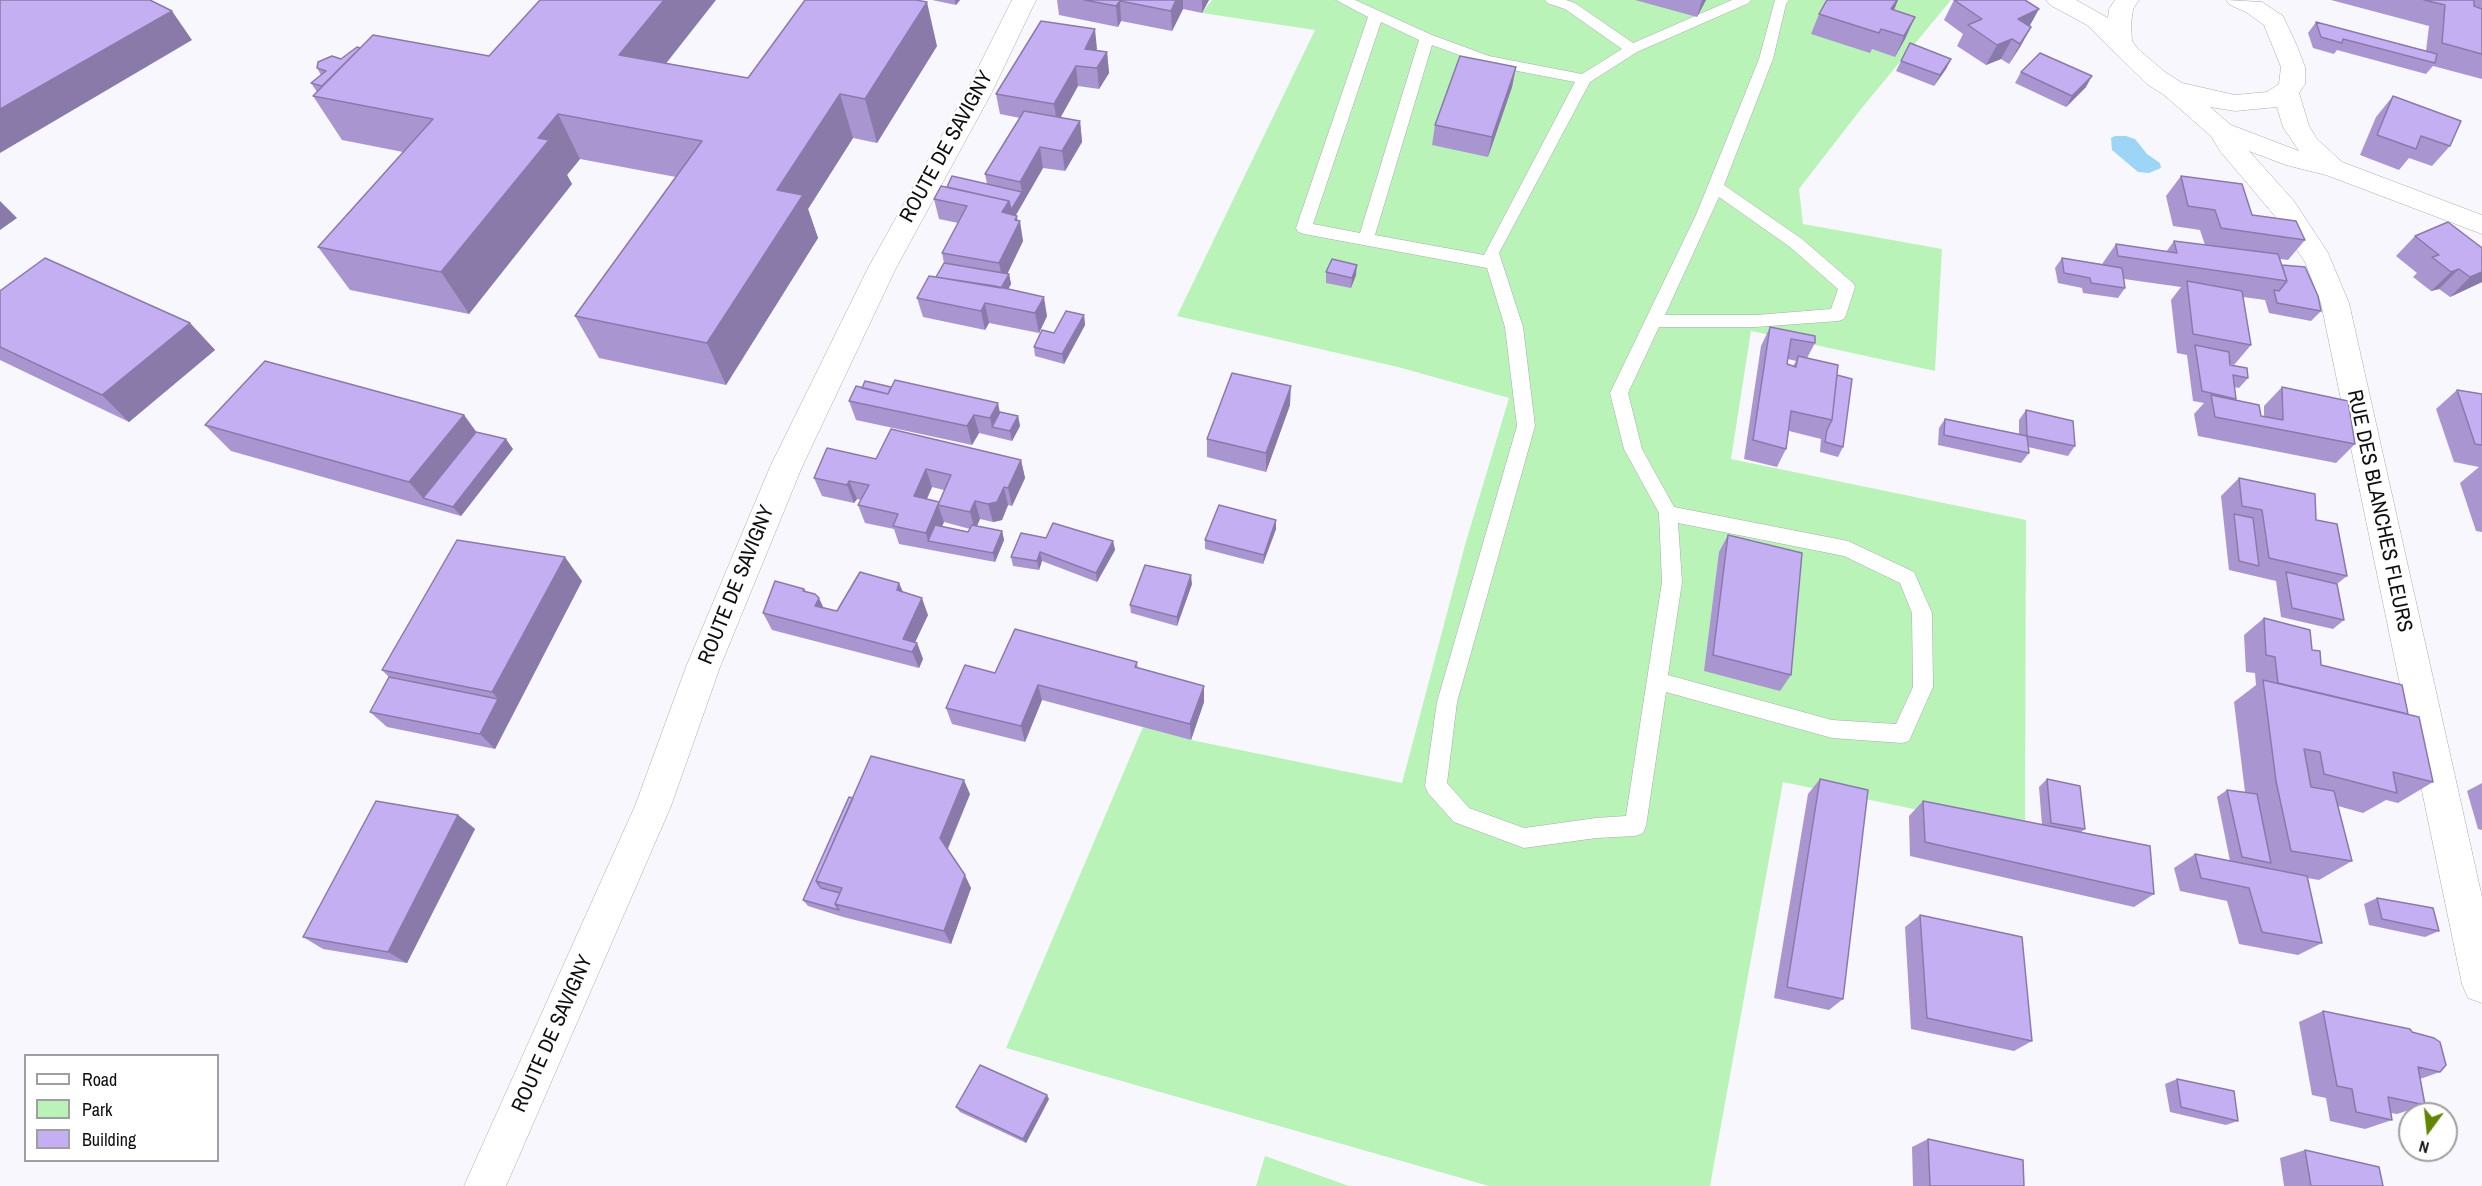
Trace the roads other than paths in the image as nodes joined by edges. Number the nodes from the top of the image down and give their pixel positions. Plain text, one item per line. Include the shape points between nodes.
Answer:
1 (1024, 0) edge
2 (1343, 0) edge
3 (1552, 0) edge
4 (1744, 0) edge
5 (1782, 0) edge
6 (2058, 0) edge
7 (2127, 0) edge
8 (2238, 0) edge
9 (1570, 3) edge
10 (1376, 15) junction
11 (1427, 38) junction
12 (2120, 41) junction
13 (1632, 49) junction
14 (1584, 79) junction
15 (2173, 89) junction
16 (2286, 93) junction
17 (2222, 130) junction
18 (2333, 168) junction
19 (1715, 186) junction
20 (2482, 225) edge
21 (1366, 239) junction
22 (1494, 262) junction
23 (1654, 321) junction
24 (1668, 513) junction
25 (1658, 681) junction
26 (2482, 984) edge
27 (485, 1186) edge

1 - 27 street, ROUTE DE SAVIGNY via 979,92 882,268 786,467 703,667 653,806
2 - 10 lane
3 - 9 lane
4 - 13 lane
5 - 19 lane via 1766,59
6 - 12 street, RUE DES BLANCHES FLEURS via 2096,20
7 - 12 street via 2121,9
8 - 16 street via 2274,21 2280,32 2293,67 2292,84
9 - 13 lane
10 - 11 lane
10 - 21 lane via 1304,228
11 - 14 lane via 1486,60
11 - 21 lane
12 - 15 street, RUE DES BLANCHES FLEURS via 2142,68
13 - 14 lane
14 - 22 lane via 1491,253
15 - 16 street via 2235,103 2272,100
15 - 17 street, RUE DES BLANCHES FLEURS
16 - 18 street via 2296,127 2308,145
17 - 18 street via 2295,159
17 - 26 street, RUE DES BLANCHES FLEURS via 2229,145 2302,233 2335,303
18 - 20 street
19 - 23 lane
19 - 23 lane via 1796,243 1847,287 1838,315 1756,321
21 - 22 lane
22 - 25 lane via 1514,327 1526,426 1447,702 1436,786 1462,815 1524,838 1635,826
23 - 24 lane via 1619,393 1634,449
24 - 25 lane via 1672,582
24 - 25 lane via 1848,549 1907,578 1922,613 1923,687 1902,734 1832,729

